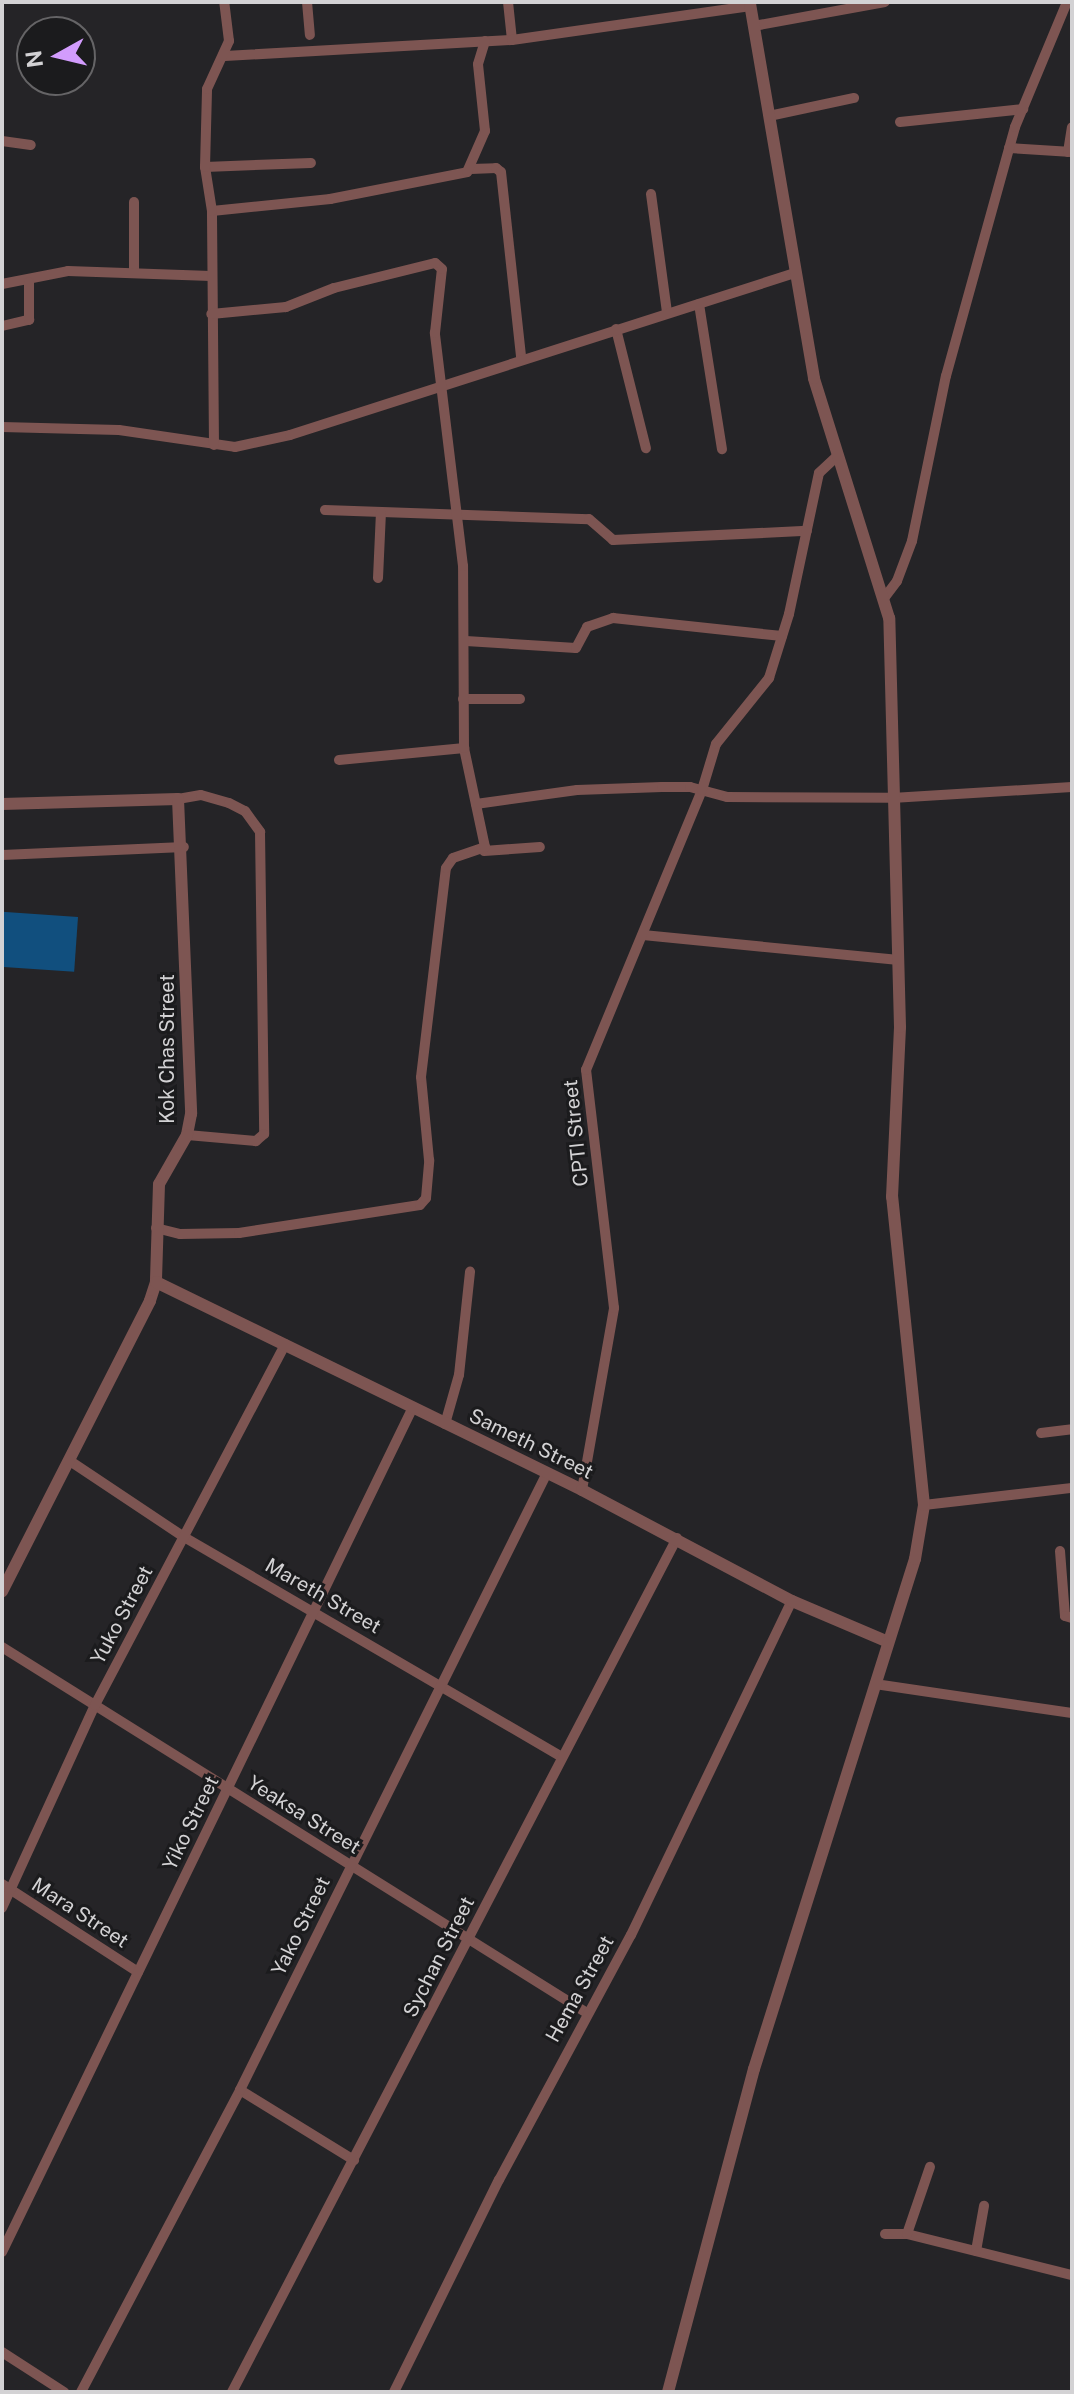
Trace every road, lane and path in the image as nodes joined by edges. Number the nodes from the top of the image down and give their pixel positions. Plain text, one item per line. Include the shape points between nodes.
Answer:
1 (224, 2) edge
2 (307, 2) edge
3 (508, 2) edge
4 (885, 2) edge
5 (1067, 2) edge
6 (750, 4) edge
7 (754, 26) junction
8 (310, 35) dead end
9 (512, 40) junction
10 (485, 41) junction
11 (225, 56) junction
12 (854, 98) dead end
13 (1023, 109) junction
14 (769, 116) junction
15 (900, 122) dead end
16 (1072, 127) edge
17 (2, 141) edge
18 (31, 145) dead end
19 (1009, 148) junction
20 (1070, 152) edge
21 (311, 163) dead end
22 (205, 167) junction
23 (471, 169) junction
24 (651, 194) dead end
25 (134, 202) dead end
26 (212, 211) junction
27 (134, 273) junction
28 (795, 273) junction
29 (211, 276) junction
30 (29, 282) junction
31 (2, 284) edge
32 (699, 304) junction
33 (667, 313) junction
34 (211, 314) junction
35 (2, 326) edge
36 (616, 329) junction
37 (521, 357) junction
38 (440, 382) junction
39 (2, 427) edge
40 (214, 445) junction
41 (646, 448) dead end
42 (722, 449) dead end
43 (838, 455) junction
44 (325, 510) dead end
45 (381, 512) junction
46 (457, 514) junction
47 (807, 531) junction
48 (378, 578) dead end
49 (885, 597) junction
50 (782, 636) junction
51 (466, 641) junction
52 (463, 699) junction
53 (520, 699) dead end
54 (464, 748) junction
55 (339, 760) dead end
56 (1072, 787) edge
57 (702, 790) junction
58 (892, 798) junction
59 (178, 799) junction
60 (2, 804) edge
61 (476, 804) junction
62 (184, 847) junction
63 (540, 847) dead end
64 (484, 851) junction
65 (2, 855) edge
66 (643, 935) junction
67 (899, 960) junction
68 (187, 1135) junction
69 (156, 1228) junction
70 (470, 1272) dead end
71 (156, 1282) junction
72 (285, 1344) junction
73 (412, 1409) junction
74 (445, 1424) junction
75 (1072, 1429) edge
76 (1041, 1433) dead end
77 (70, 1461) junction
78 (547, 1473) junction
79 (1072, 1488) edge
80 (582, 1490) junction
81 (924, 1505) junction
82 (184, 1537) junction
83 (677, 1538) junction
84 (1060, 1551) dead end
85 (2, 1591) edge
86 (792, 1601) junction
87 (317, 1612) junction
88 (1072, 1618) edge
89 (888, 1642) junction
90 (2, 1647) edge
91 (438, 1684) junction
92 (875, 1684) junction
93 (95, 1705) junction
94 (1072, 1713) edge
95 (562, 1757) junction
96 (228, 1788) junction
97 (351, 1867) junction
98 (6, 1887) edge
99 (2, 1908) edge
100 (467, 1942) junction
101 (138, 1972) junction
102 (587, 2013) junction
103 (240, 2090) junction
104 (354, 2160) junction
105 (930, 2167) dead end
106 (984, 2206) dead end
107 (885, 2234) dead end
108 (907, 2234) junction
109 (976, 2251) junction
110 (2, 2252) edge
111 (1072, 2275) edge
112 (2, 2352) edge
113 (64, 2392) edge
114 (81, 2392) edge
115 (232, 2392) edge
116 (394, 2392) edge
117 (668, 2392) edge

1 - 11 street
2 - 8 street
3 - 9 street
4 - 7 street
5 - 13 street
6 - 7 street
6 - 9 street
7 - 14 street
9 - 10 street
10 - 11 street
10 - 23 street via 478,64 485,131
11 - 22 street via 207,89
12 - 14 street
13 - 15 street
13 - 19 street
14 - 28 street
16 - 20 street
17 - 18 street
19 - 20 street
19 - 49 street via 946,376 912,541
21 - 22 street
22 - 26 street
23 - 26 street via 330,199
23 - 37 street via 501,172
24 - 33 street
25 - 27 street
26 - 29 street
27 - 29 street
27 - 30 street via 68,271
28 - 32 street
28 - 43 street via 814,378
29 - 34 street
30 - 31 street
30 - 35 street via 29,320
32 - 33 street
32 - 42 street
33 - 36 street
34 - 38 street via 286,307 334,288 438,264 442,269 435,333
34 - 40 street
36 - 37 street
36 - 41 street
37 - 38 street
38 - 40 street via 290,435 235,447
38 - 46 street
39 - 40 street via 119,430
43 - 47 street, CPTI Street via 821,467
43 - 49 street
44 - 45 street
45 - 46 street
45 - 48 street
46 - 47 street via 589,519 613,540
46 - 51 street
47 - 50 street, CPTI Street
49 - 58 street via 891,649
50 - 51 street via 613,618 587,627 576,648
50 - 57 street, CPTI Street via 769,678 716,744
51 - 52 street
52 - 53 street
52 - 54 street
54 - 55 street
54 - 61 street
56 - 58 street
57 - 58 street via 727,797
57 - 61 street via 577,790
57 - 66 street, CPTI Street
58 - 67 street
59 - 60 street
59 - 62 street, Kok Chas Street
59 - 68 street via 201,795 229,803 245,811 260,832 264,1134 256,1141
61 - 64 street
62 - 65 street
62 - 68 street, Kok Chas Street via 191,1114
63 - 64 street
64 - 69 street via 453,858 446,868 421,1077 429,1160 426,1198 420,1205 239,1233 180,1234
66 - 67 street
66 - 80 street, CPTI Street via 585,1075 614,1308
67 - 81 street via 892,1197
68 - 69 street, Kok Chas Street via 159,1184
69 - 71 street, Kok Chas Street
70 - 74 street via 459,1375
71 - 72 street, Sameth Street
71 - 77 street, Kok Chas Street
72 - 73 street, Sameth Street
72 - 82 street, Yuko Street
73 - 74 street, Sameth Street
73 - 87 street, Yiko Street
74 - 78 street, Sameth Street
75 - 76 street
77 - 82 street, Mareth Street
77 - 85 street, Kok Chas Street
78 - 80 street, Sameth Street
78 - 91 street, Yako Street
79 - 81 street
80 - 83 street, Sameth Street
81 - 89 street via 915,1559
82 - 87 street, Mareth Street
82 - 93 street, Yuko Street
83 - 86 street, Sameth Street
83 - 95 street, Sychan Street
84 - 88 street via 1064,1614
86 - 89 street, Sameth Street
86 - 102 street, Hema Street via 643,1910
87 - 91 street, Mareth Street
87 - 96 street, Yiko Street
89 - 92 street
90 - 93 street, Yeaksa Street
91 - 95 street, Mareth Street
91 - 97 street, Yako Street
92 - 94 street
92 - 117 street via 754,2069
93 - 96 street, Yeaksa Street
93 - 98 street, Yuko Street
95 - 100 street, Sychan Street
96 - 97 street, Yeaksa Street
96 - 101 street, Yiko Street
97 - 100 street, Yeaksa Street
97 - 103 street, Yako Street
98 - 99 street, Yuko Street
98 - 101 street, Mara Street
100 - 102 street, Yeaksa Street
100 - 104 street, Sychan Street
101 - 110 street, Yiko Street
102 - 116 street, Hema Street
103 - 104 street
103 - 114 street, Yako Street
104 - 115 street, Sychan Street
105 - 108 street
106 - 109 street
107 - 108 street
108 - 109 street
109 - 111 street
112 - 113 street

